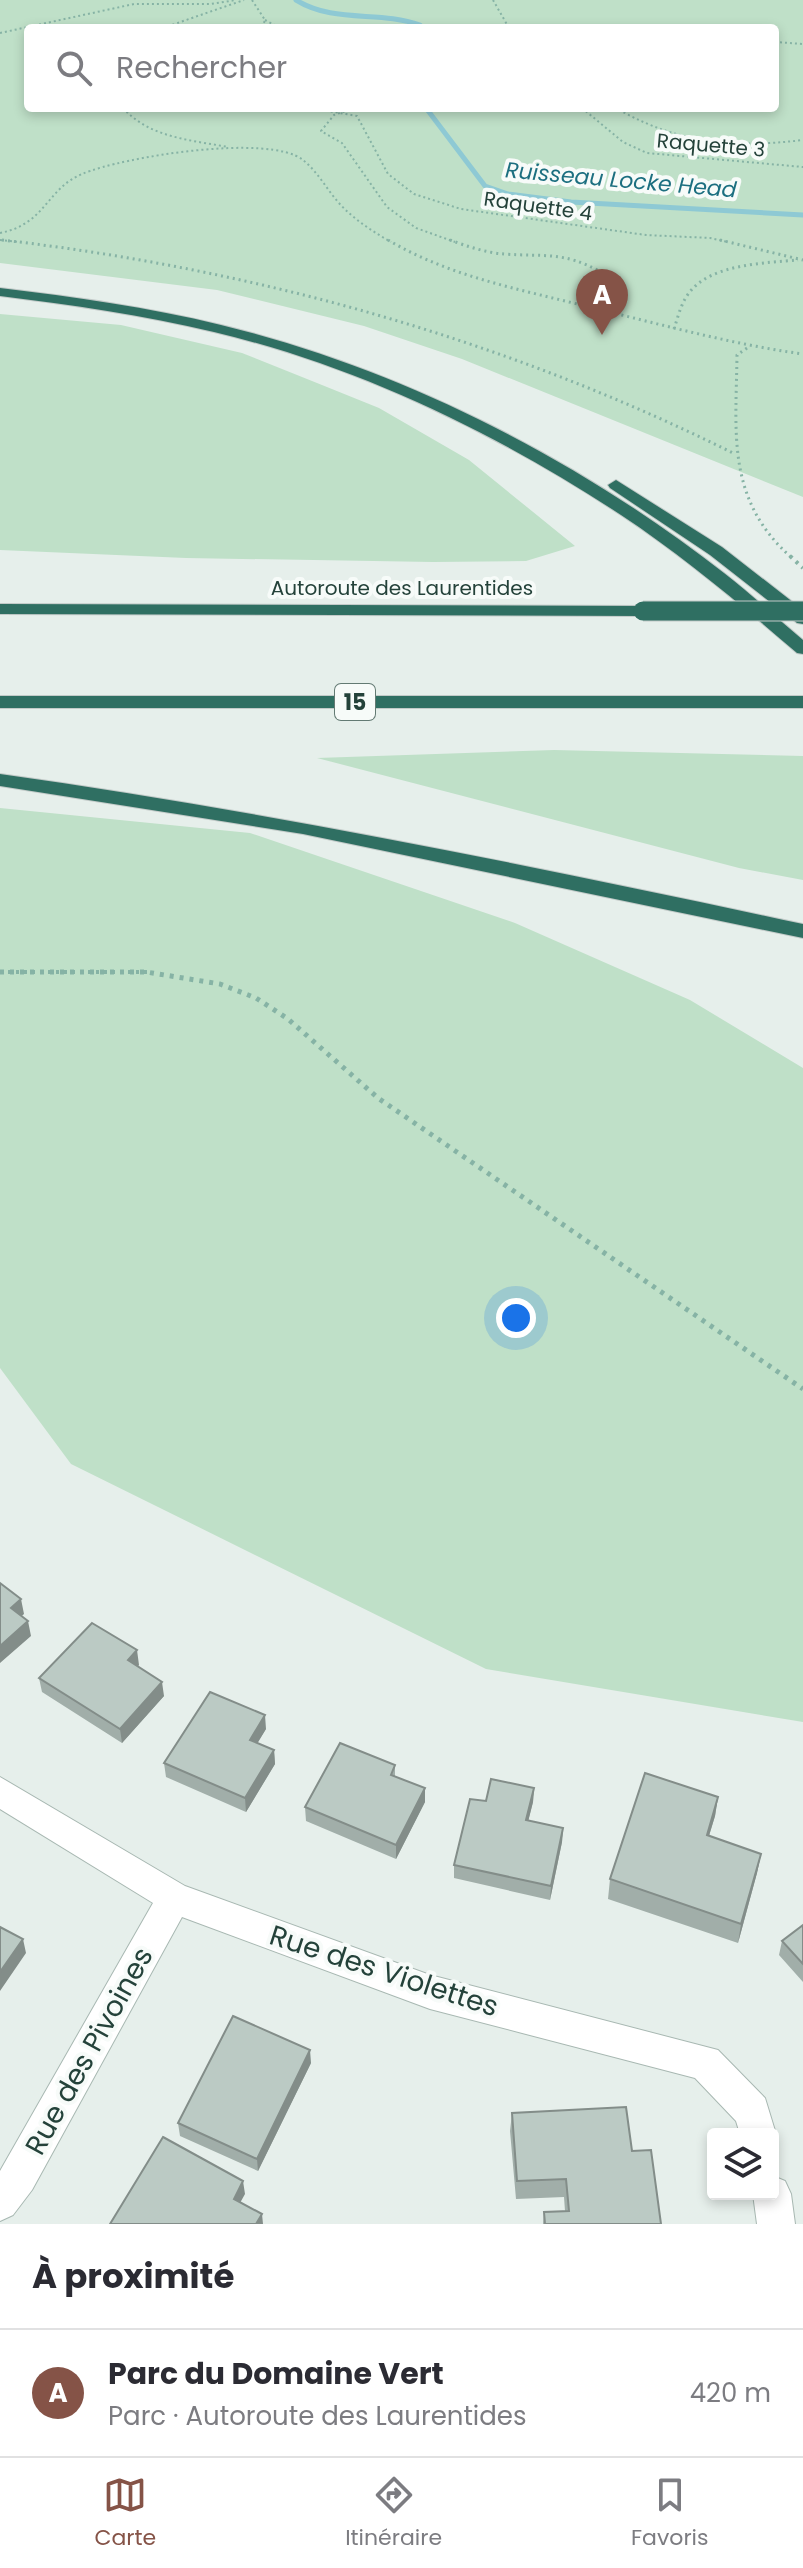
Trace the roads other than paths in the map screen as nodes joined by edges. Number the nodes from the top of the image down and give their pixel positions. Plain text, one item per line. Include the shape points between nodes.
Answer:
1 (0, 283) edge
2 (0, 292) edge
3 (0, 595) edge
4 (0, 609) edge
5 (143, 609) junction
6 (803, 611) edge
7 (803, 619) edge
8 (803, 649) edge
9 (0, 702) edge
10 (803, 702) edge
11 (0, 780) edge
12 (803, 931) edge
13 (0, 1792) edge
14 (174, 1898) junction
15 (756, 2128) edge
16 (773, 2200) edge
17 (0, 2202) edge
18 (776, 2224) edge

1 - 7 highway via 169,306 362,361 518,430 599,475 716,551
2 - 8 highway via 112,306 221,329 314,356 419,399 528,452 621,507 719,576
3 - 5 highway
4 - 5 highway, Autoroute des Laurentides
5 - 6 highway, Autoroute des Laurentides, bridge
9 - 10 highway, 15
11 - 12 highway via 350,837
13 - 14 street, Rue des Violettes
14 - 15 street, Rue des Violettes via 430,1992 705,2063 752,2111
14 - 17 street, Rue des Pivoines via 19,2177
16 - 18 street

